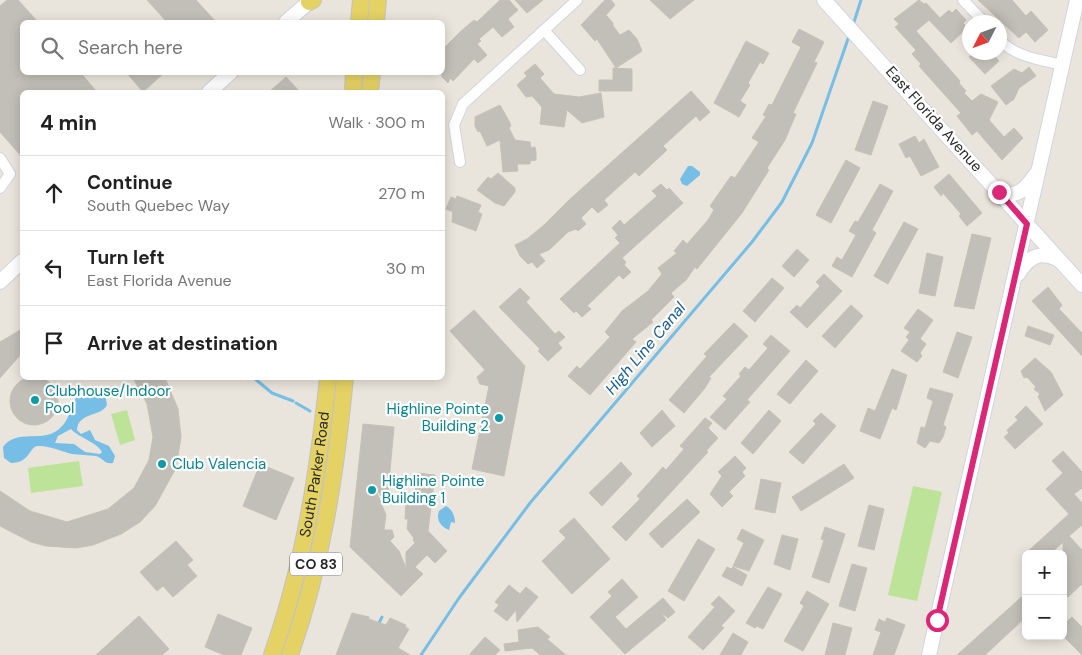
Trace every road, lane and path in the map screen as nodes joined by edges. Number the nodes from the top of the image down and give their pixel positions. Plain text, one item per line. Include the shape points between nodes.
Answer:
1 (348, 0) edge
2 (378, 0) edge
3 (577, 0) edge
4 (824, 0) edge
5 (963, 0) edge
6 (1077, 0) edge
7 (311, 1) edge
8 (360, 13) edge
9 (977, 15) edge
10 (288, 20) edge
11 (376, 20) edge
12 (544, 30) junction
13 (1007, 47) edge
14 (1063, 65) junction
15 (580, 70) dead end
16 (228, 75) edge
17 (354, 75) edge
18 (372, 75) edge
19 (211, 90) edge
20 (353, 90) edge
21 (370, 90) edge
22 (0, 158) edge
23 (460, 162) dead end
24 (1040, 167) junction
25 (0, 188) edge
26 (999, 192) junction
27 (1027, 224) junction
28 (1060, 260) junction
29 (20, 263) edge
30 (0, 282) edge
31 (1014, 282) junction
32 (1082, 285) edge
33 (328, 380) edge
34 (344, 380) edge
35 (272, 655) edge
36 (290, 655) edge
37 (929, 655) edge

1 - 8 main road
2 - 11 main road
3 - 12 street
4 - 26 street, East Florida Avenue
5 - 9 street
6 - 14 street
7 - 10 street
12 - 15 street
12 - 23 street via 459,110 454,131
13 - 14 street
14 - 24 street
16 - 19 street
17 - 20 main road
18 - 21 main road
22 - 25 street via 8,166 10,174
24 - 26 street via 1022,191 1013,195
24 - 27 street
26 - 27 street, East Florida Avenue
27 - 28 street, East Florida Avenue
27 - 31 street
28 - 31 street via 1046,254 1038,255 1026,264
28 - 32 street, East Florida Avenue
29 - 30 street
31 - 37 street
33 - 35 main road, South Parker Road / CO 83 via 310,515
34 - 36 main road, South Parker Road / CO 83 via 326,521

